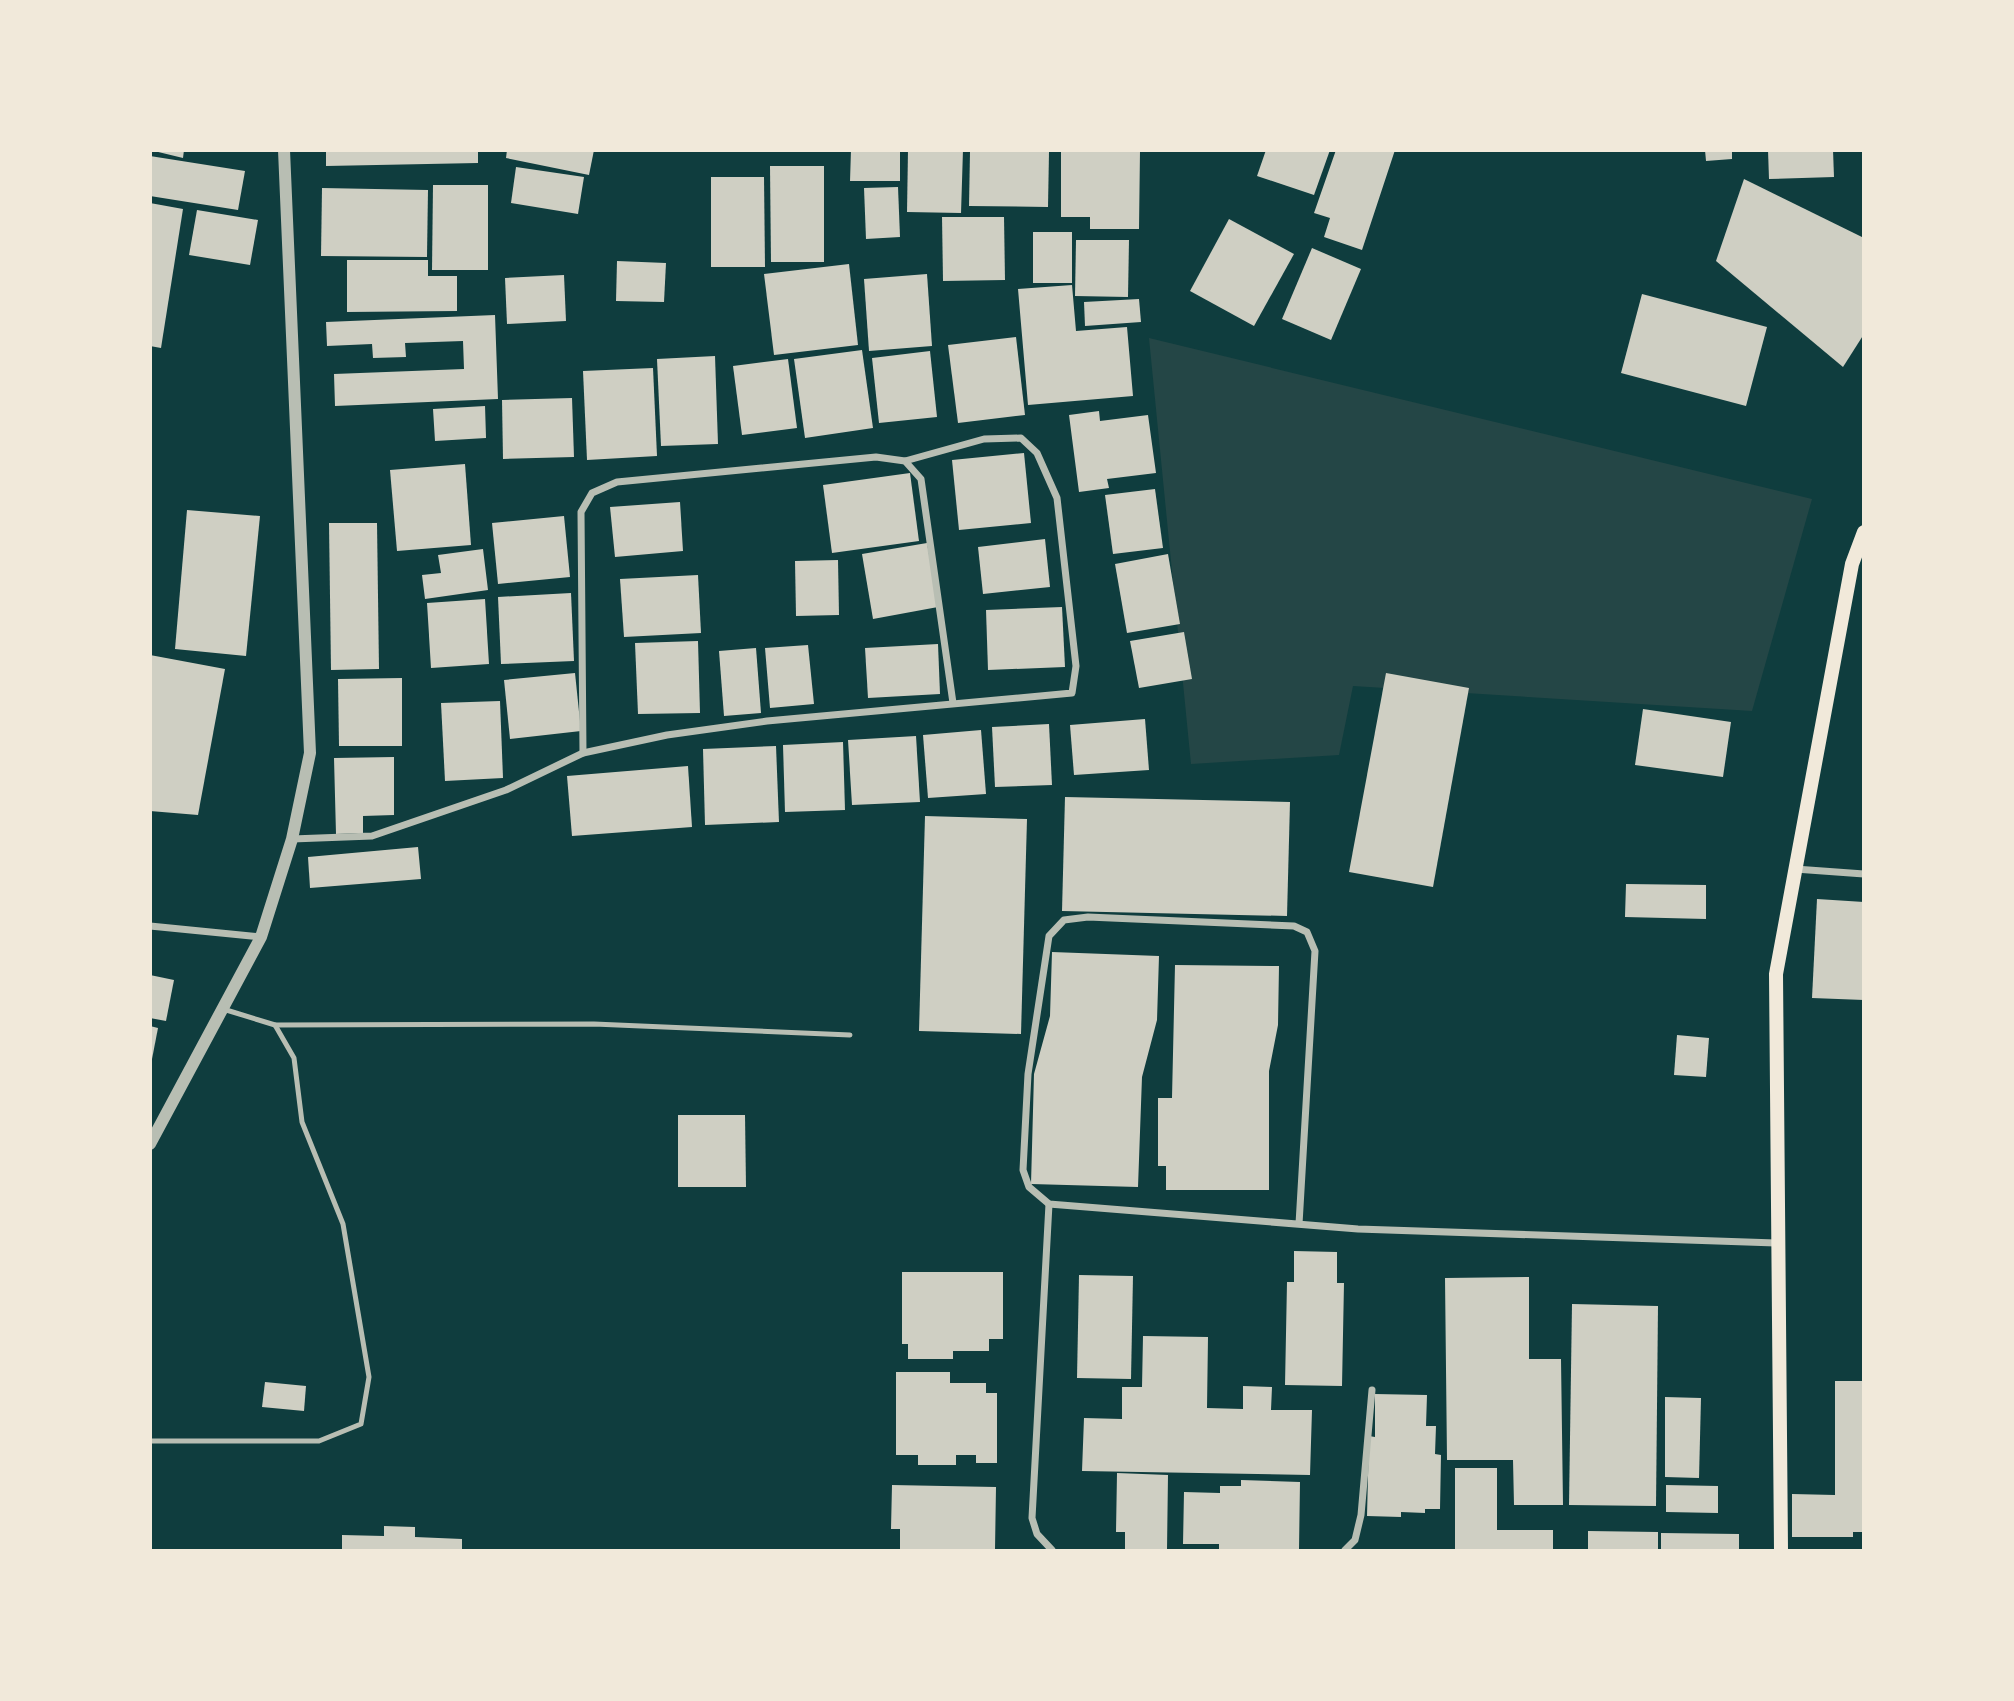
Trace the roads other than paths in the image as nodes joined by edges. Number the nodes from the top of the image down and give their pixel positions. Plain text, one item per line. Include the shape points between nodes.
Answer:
1 (284, 150) edge
2 (905, 461) junction
3 (1864, 532) edge
4 (953, 703) junction
5 (583, 753) junction
6 (292, 839) junction
7 (1796, 869) junction
8 (1864, 874) edge
9 (150, 926) edge
10 (261, 937) junction
11 (223, 1009) junction
12 (275, 1025) junction
13 (850, 1035) dead end
14 (150, 1144) edge
15 (1049, 1204) junction
16 (1299, 1224) junction
17 (1776, 1243) junction
18 (1372, 1390) dead end
19 (150, 1441) edge
20 (1052, 1550) edge
21 (1345, 1550) edge
22 (1781, 1550) edge

1 - 6 street via 310,753
2 - 4 street via 921,479
2 - 4 street via 985,439 1021,438 1037,453 1057,498 1076,666 1072,693
2 - 5 street via 876,457 630,480 592,493 580,512
3 - 7 main road via 1852,564
4 - 5 street via 754,722 667,734
5 - 6 street via 506,790 372,836
6 - 10 street
7 - 8 street
7 - 17 main road via 1776,974
9 - 10 street
10 - 11 street
11 - 12 lane
11 - 14 street
12 - 13 lane via 594,1024
12 - 19 lane via 295,1058 302,1122 343,1224 369,1377 360,1424 319,1441
15 - 16 street
15 - 16 street via 1029,1187 1023,1170 1028,1074 1049,936 1064,920 1088,917 1294,926 1307,932 1315,951
15 - 20 street via 1032,1518 1037,1534
16 - 17 street
17 - 22 main road
18 - 21 street via 1361,1515 1355,1541

